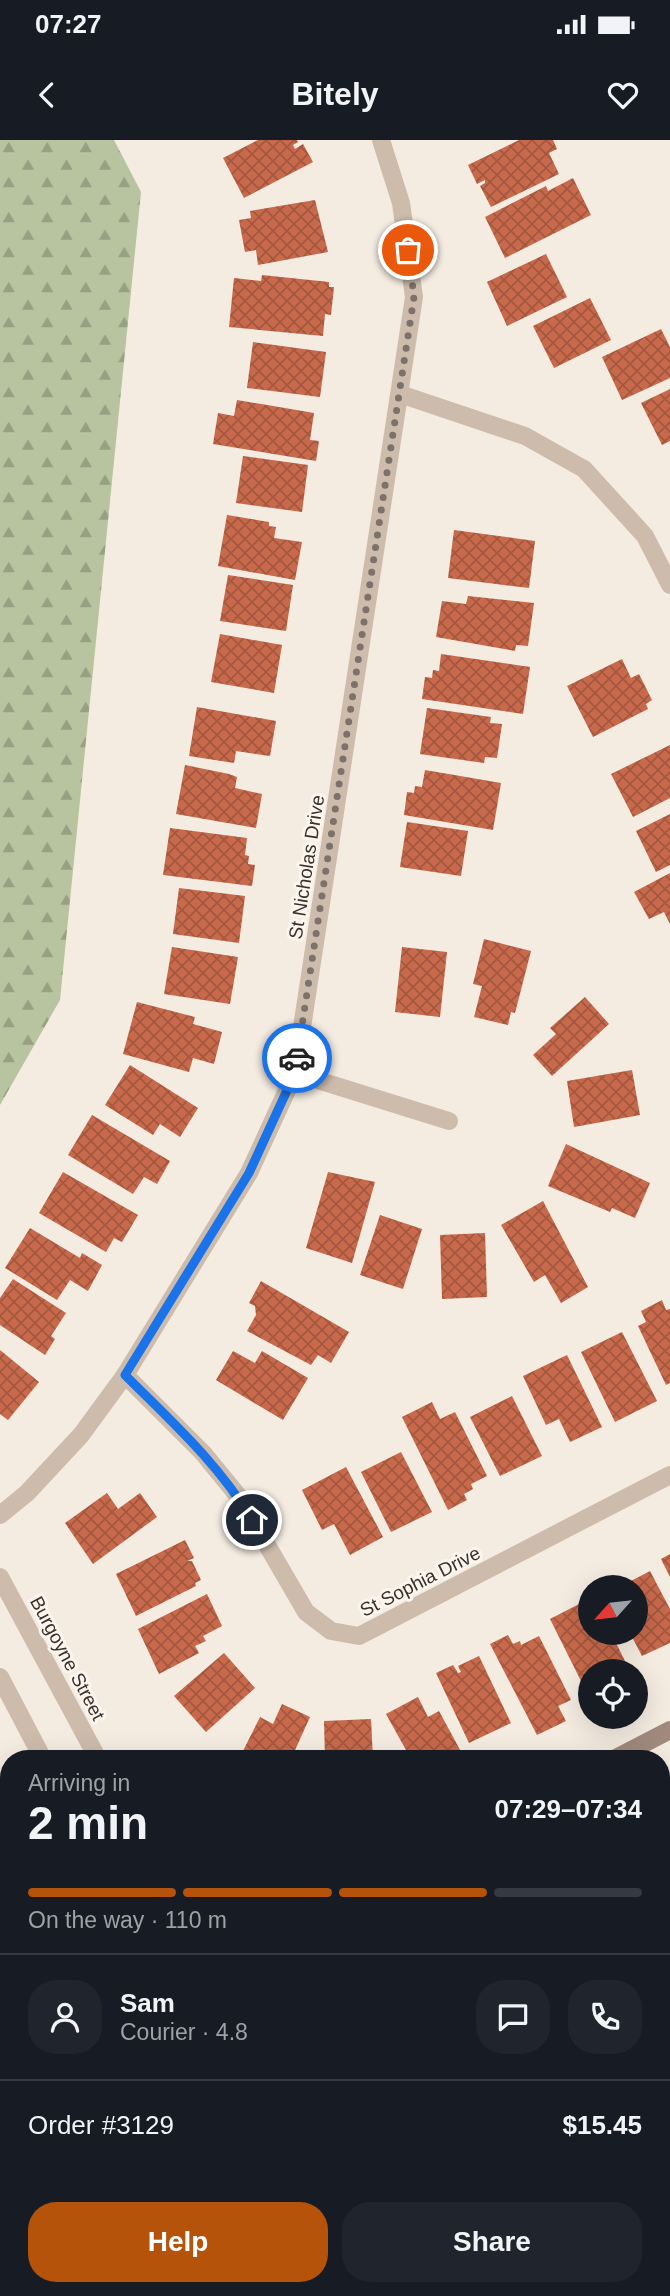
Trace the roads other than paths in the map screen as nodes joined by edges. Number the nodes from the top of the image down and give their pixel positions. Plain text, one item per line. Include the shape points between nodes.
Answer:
1 (381, 140) edge
2 (400, 394) junction
3 (670, 585) edge
4 (295, 1073) junction
5 (449, 1121) dead end
6 (125, 1375) junction
7 (670, 1475) edge
8 (0, 1515) edge
9 (0, 1577) edge
10 (0, 1677) edge
11 (670, 1730) edge
12 (38, 1750) edge
13 (92, 1750) edge
14 (631, 1750) edge

1 - 2 street, St Nicholas Drive via 401,203 414,297
2 - 3 street via 526,436 584,469 645,536
2 - 4 street, St Nicholas Drive
4 - 5 street
4 - 6 street, St Nicholas Drive via 249,1173
6 - 7 street, St Sophia Drive via 232,1488 306,1612 331,1632 359,1636
6 - 8 street, St Nicholas Drive via 81,1435
9 - 13 street, Burgoyne Street
10 - 12 street
11 - 14 main road

